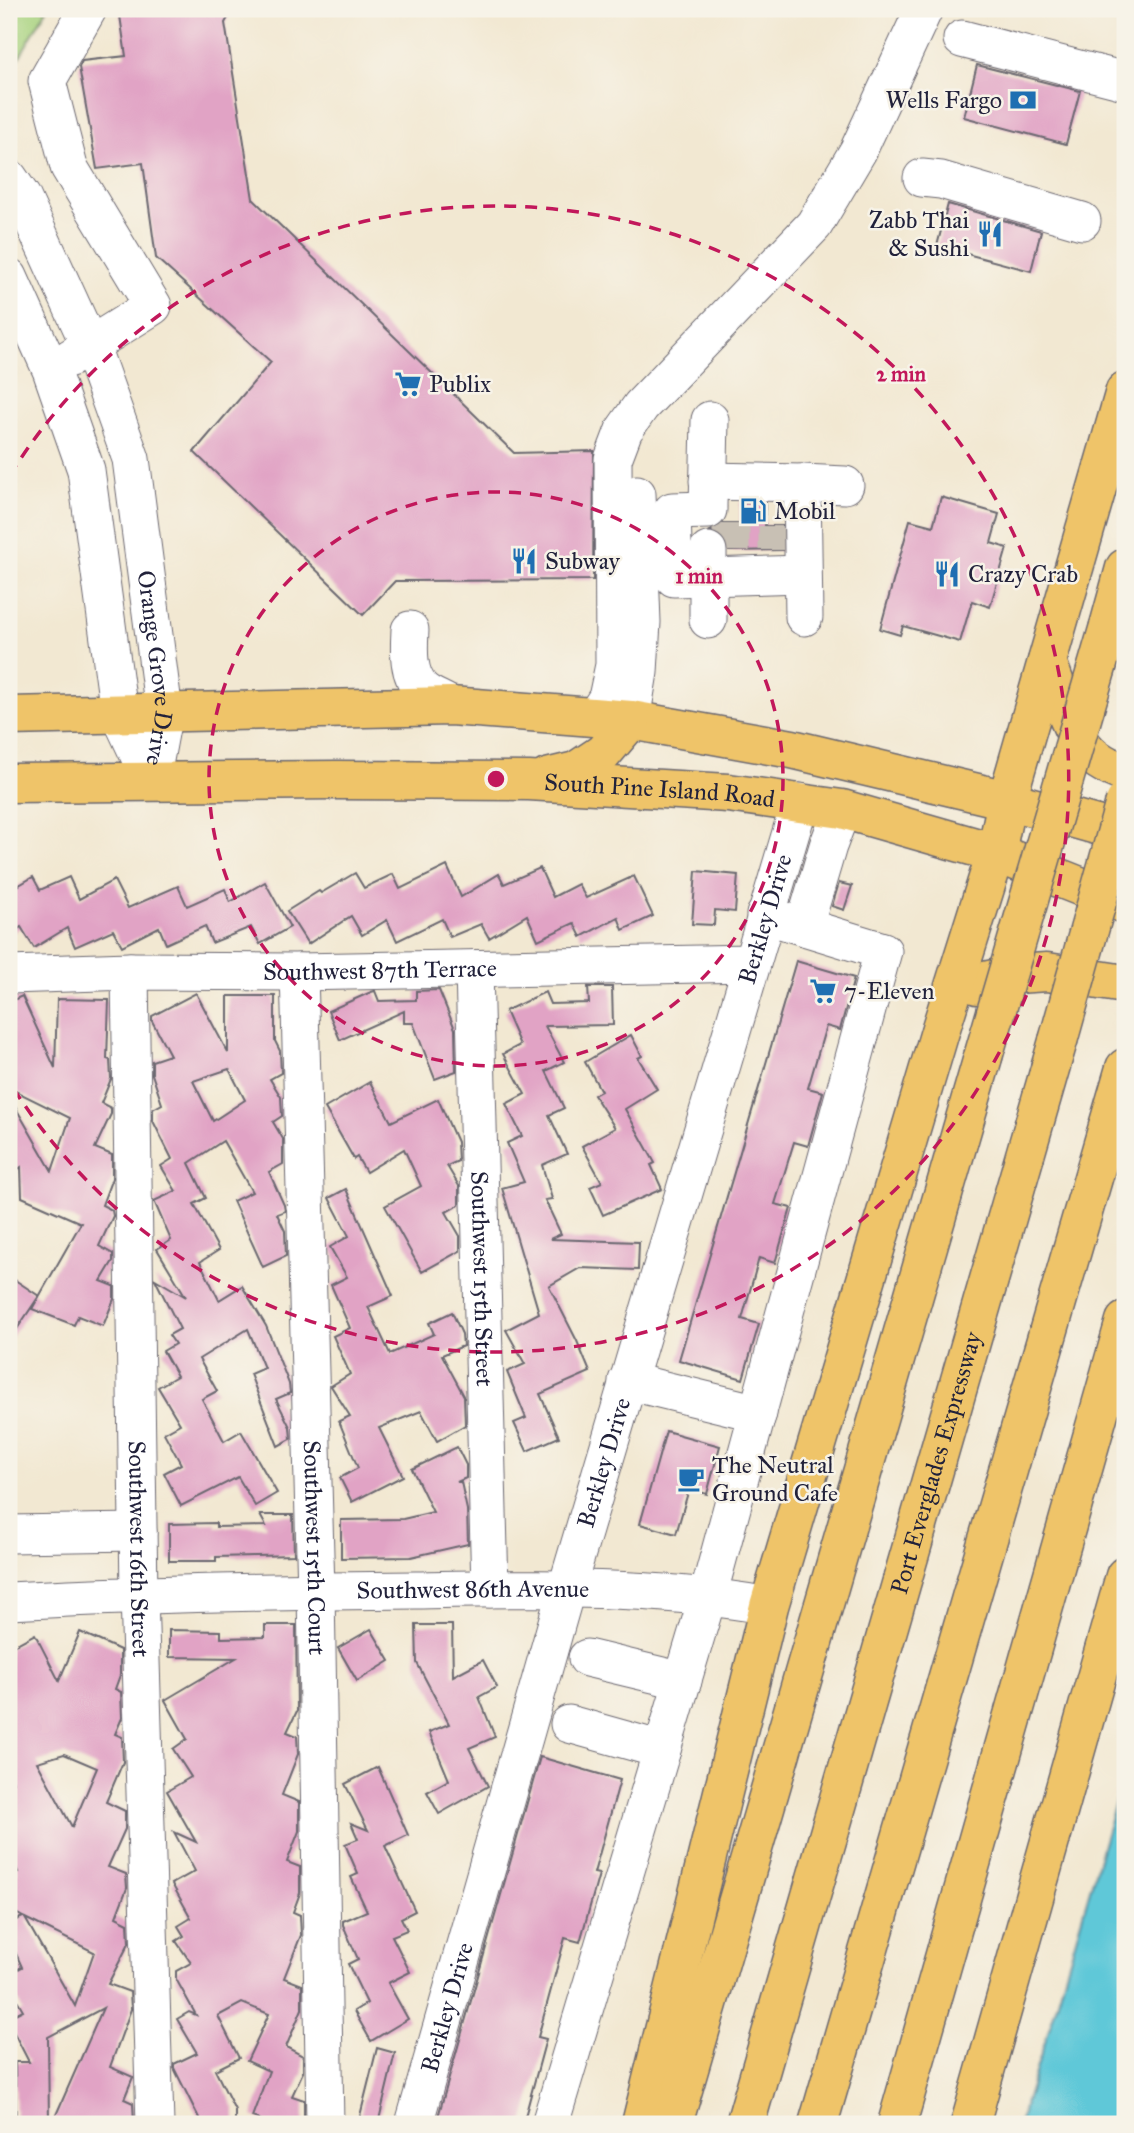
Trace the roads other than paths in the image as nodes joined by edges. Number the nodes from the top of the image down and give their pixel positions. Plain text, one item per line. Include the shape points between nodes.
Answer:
1 (88, 9) edge
2 (924, 9) edge
3 (962, 39) dead end
4 (1121, 80) dead end
5 (922, 178) dead end
6 (13, 194) edge
7 (1082, 221) dead end
8 (9, 277) edge
9 (90, 345) junction
10 (51, 370) junction
11 (1125, 391) edge
12 (710, 421) dead end
13 (789, 483) junction
14 (845, 485) dead end
15 (719, 530) junction
16 (783, 556) junction
17 (1125, 568) edge
18 (804, 617) dead end
19 (708, 620) dead end
20 (410, 630) dead end
21 (1047, 662) junction
22 (451, 706) junction
23 (164, 712) junction
24 (119, 713) junction
25 (9, 716) edge
26 (613, 718) junction
27 (1125, 773) edge
28 (151, 781) junction
29 (529, 781) junction
30 (9, 783) edge
31 (1007, 800) junction
32 (800, 802) junction
33 (1125, 802) edge
34 (842, 809) junction
35 (1125, 833) edge
36 (996, 853) junction
37 (1125, 904) edge
38 (765, 915) junction
39 (804, 927) junction
40 (751, 963) junction
41 (474, 969) junction
42 (130, 971) junction
43 (299, 972) junction
44 (9, 975) edge
45 (1125, 984) edge
46 (941, 1028) junction
47 (1125, 1068) edge
48 (1125, 1321) edge
49 (628, 1381) junction
50 (758, 1413) junction
51 (138, 1532) junction
52 (9, 1534) edge
53 (1125, 1576) edge
54 (567, 1587) junction
55 (490, 1589) junction
56 (316, 1591) junction
57 (139, 1594) junction
58 (708, 1596) junction
59 (9, 1601) edge
60 (769, 1606) junction
61 (587, 1658) dead end
62 (682, 1681) junction
63 (569, 1724) dead end
64 (662, 1750) junction
65 (155, 2124) edge
66 (325, 2124) edge
67 (414, 2124) edge
68 (550, 2124) edge
69 (641, 2124) edge
70 (673, 2124) edge
71 (745, 2124) edge
72 (818, 2124) edge
73 (897, 2124) edge
74 (970, 2124) edge

1 - 9 street via 47,81 69,167 153,306
2 - 26 street via 858,151 814,225 640,406 624,430 636,458 642,622 639,672
3 - 4 street
5 - 7 street
6 - 9 street, Orange Grove Drive
8 - 10 street, Orange Grove Drive
9 - 10 street
9 - 23 street, Orange Grove Drive via 131,460
10 - 24 street, Orange Grove Drive via 86,470
11 - 21 main road
12 - 15 street
13 - 14 street
13 - 15 street
13 - 16 street
13 - 16 street
15 - 16 street
15 - 19 street
16 - 18 street
17 - 70 main road, bridge
20 - 22 street via 408,656 414,676 422,689
21 - 27 main road via 1084,747 1109,768
21 - 31 main road
22 - 23 main road
22 - 26 main road
23 - 24 main road
23 - 28 street, Orange Grove Drive
24 - 25 main road
24 - 28 street, Orange Grove Drive
26 - 29 main road via 603,753 576,771
26 - 31 main road via 793,750
28 - 29 main road, South Pine Island Road
28 - 30 main road, South Pine Island Road
29 - 32 main road, South Pine Island Road
31 - 35 main road
31 - 36 main road
32 - 34 main road, South Pine Island Road
32 - 38 street, Berkley Drive
33 - 71 main road, Port Everglades Expressway, bridge
34 - 36 main road, South Pine Island Road
34 - 39 street
36 - 37 main road, South Pine Island Road
36 - 46 main road
38 - 39 street
38 - 40 street, Berkley Drive
39 - 50 street via 883,951
40 - 41 street, Southwest 87th Terrace
40 - 49 street, Berkley Drive
41 - 43 street, Southwest 87th Terrace
41 - 55 street, Southwest 15th Street
42 - 43 street, Southwest 87th Terrace
42 - 44 street, Southwest 87th Terrace
42 - 51 street, Southwest 16th Street
43 - 56 street, Southwest 15th Court
45 - 46 main road via 1047,972 980,982
46 - 60 main road
47 - 72 main road
48 - 73 main road
49 - 50 street
49 - 54 street, Berkley Drive
50 - 58 street
51 - 52 street
51 - 57 street, Southwest 16th Street
53 - 74 main road
54 - 55 street, Southwest 86th Avenue
54 - 58 street, Southwest 86th Avenue
54 - 67 street, Berkley Drive
55 - 56 street, Southwest 86th Avenue
56 - 57 street, Southwest 86th Avenue
56 - 66 street, Southwest 15th Court
57 - 59 street, Southwest 86th Avenue
57 - 65 street, Southwest 16th Street
58 - 60 street, Southwest 86th Avenue
58 - 62 street
60 - 69 main road
61 - 62 street
62 - 64 street
63 - 64 street
64 - 68 street

